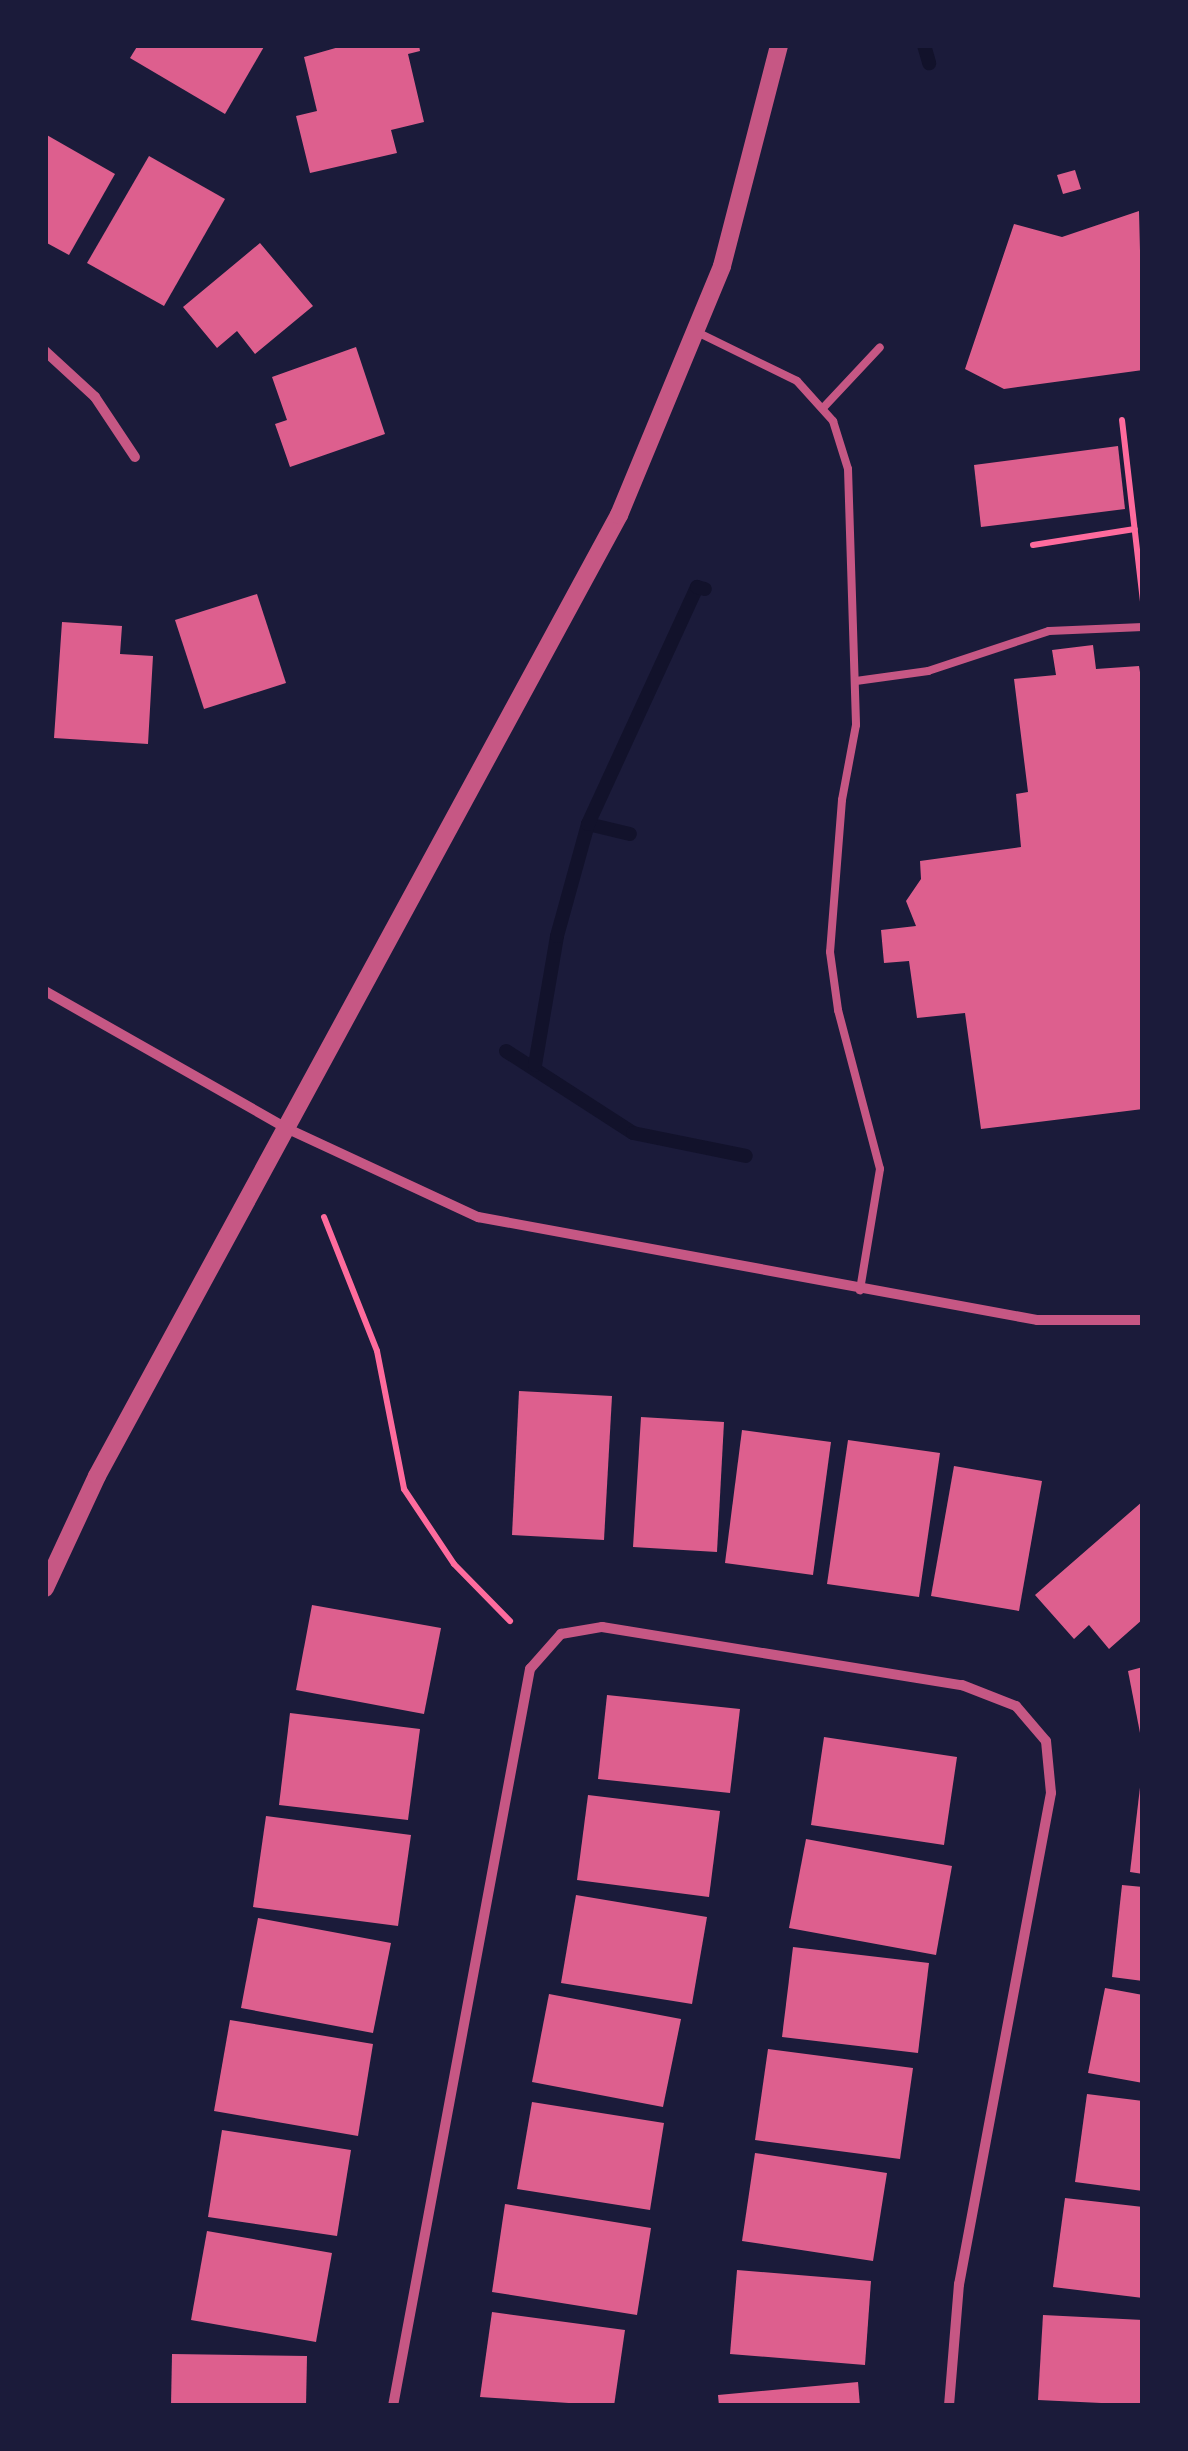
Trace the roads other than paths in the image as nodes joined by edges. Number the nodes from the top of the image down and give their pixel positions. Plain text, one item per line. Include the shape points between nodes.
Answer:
1 (779, 45) edge
2 (700, 333) junction
3 (880, 348) dead end
4 (45, 352) edge
5 (823, 408) junction
6 (135, 457) dead end
7 (1143, 627) edge
8 (856, 681) junction
9 (45, 991) edge
10 (286, 1128) junction
11 (860, 1290) junction
12 (1143, 1320) edge
13 (45, 1588) edge
14 (393, 2406) edge
15 (949, 2406) edge

1 - 2 street
2 - 5 lane via 797,381
2 - 10 street via 619,516
3 - 5 lane
4 - 6 street via 94,397
5 - 8 lane via 844,440 848,468
7 - 8 lane via 1048,631 928,671
8 - 11 lane via 830,952 838,1010 880,1169
9 - 10 street
10 - 11 street via 478,1217
10 - 13 street via 98,1476
11 - 12 street via 1037,1320
14 - 15 street via 530,1668 561,1634 602,1627 962,1685 1016,1706 1046,1741 1051,1793 959,2284

